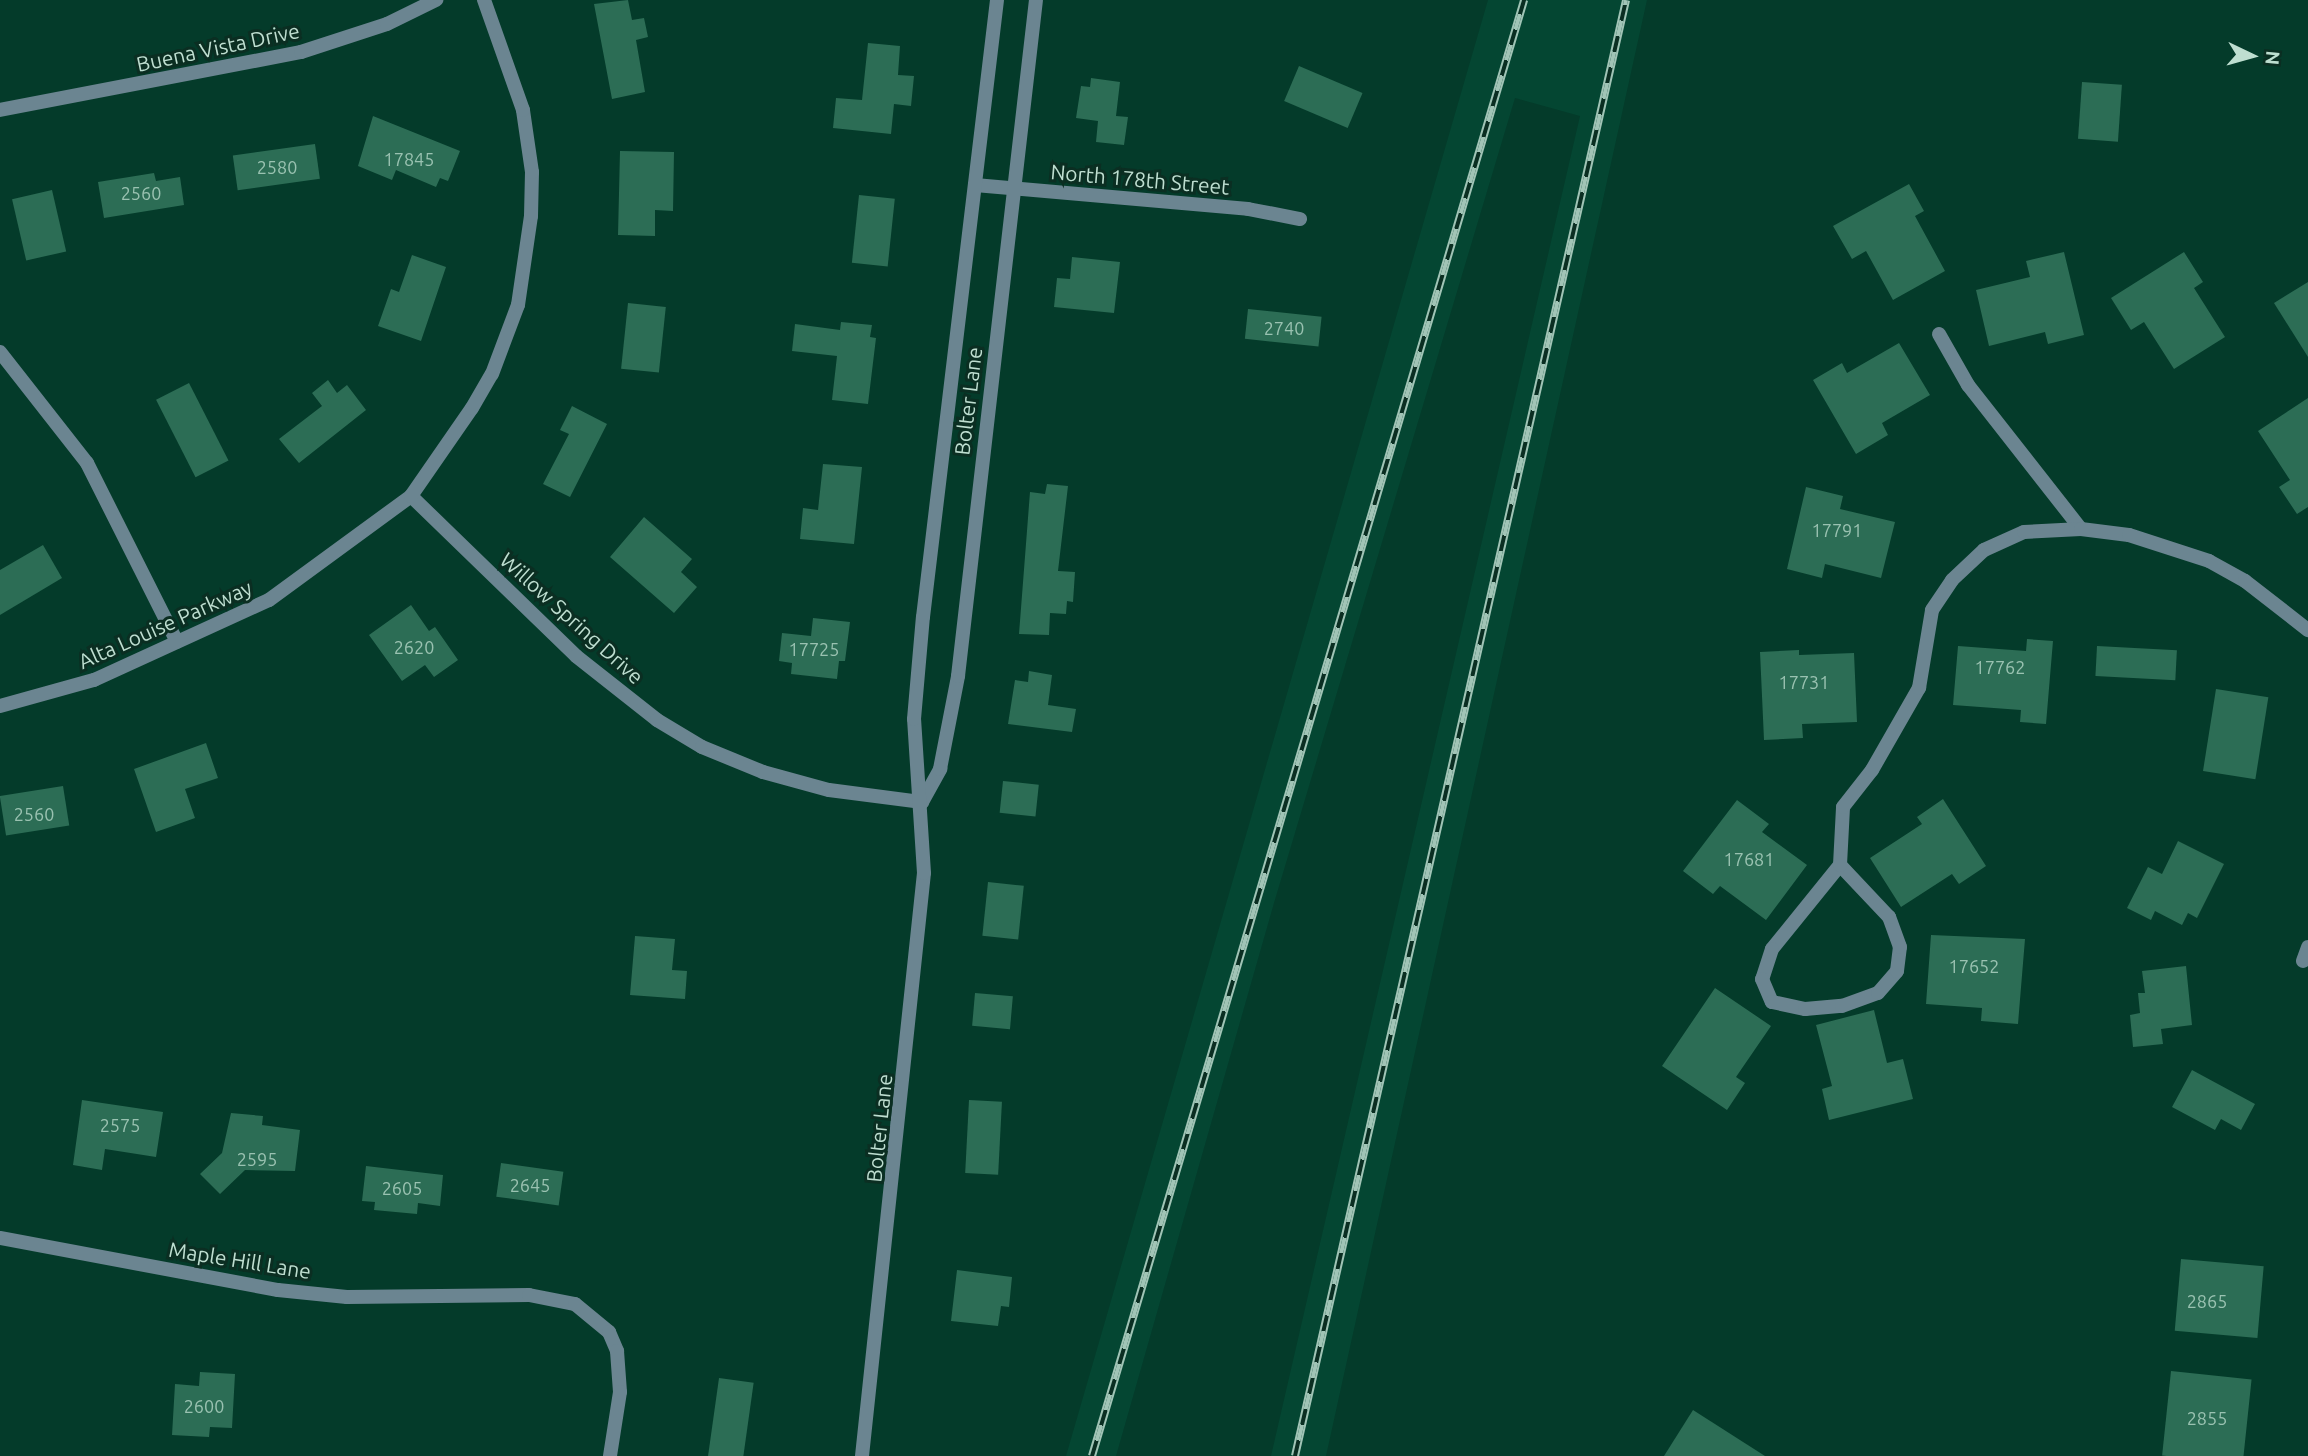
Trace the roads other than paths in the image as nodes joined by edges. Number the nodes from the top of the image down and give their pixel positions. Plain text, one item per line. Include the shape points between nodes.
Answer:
1 (436, 0) edge
2 (484, 0) edge
3 (997, 0) edge
4 (1036, 0) edge
5 (0, 110) edge
6 (975, 185) junction
7 (1016, 188) junction
8 (1300, 219) dead end
9 (1939, 334) dead end
10 (0, 352) edge
11 (411, 496) junction
12 (2081, 529) junction
13 (2308, 630) edge
14 (177, 642) junction
15 (0, 706) edge
16 (922, 803) junction
17 (1840, 864) junction
18 (2308, 947) edge
19 (2303, 961) dead end
20 (0, 1238) edge
21 (610, 1456) edge
22 (862, 1456) edge

1 - 5 street, Buena Vista Drive via 387,24 301,52
2 - 11 street, Alta Louise Parkway via 512,72 529,139 527,259 518,305 492,374
3 - 6 street, Bolter Lane
4 - 7 street, Bolter Lane
6 - 7 street, North 178th Street
6 - 16 street, Bolter Lane via 914,719
7 - 8 street, North 178th Street via 1248,209
7 - 16 street, Bolter Lane via 958,676 940,769
9 - 12 street via 1968,385
10 - 14 street via 87,463
11 - 14 street, Alta Louise Parkway via 269,600
11 - 16 street, Willow Spring Drive via 576,656 657,720 702,747 764,772 829,790
12 - 13 street via 2129,535 2208,561 2245,581
12 - 17 street via 2024,532 1984,550 1952,580 1932,610 1919,688 1872,770 1843,807
14 - 15 street, Alta Louise Parkway via 94,680
16 - 22 street, Bolter Lane via 924,873 897,1166
17 - 17 street via 1889,917 1900,947 1897,971 1878,993 1842,1006 1805,1009 1772,1002 1762,979 1772,949
18 - 19 street
20 - 21 street, Maple Hill Lane via 278,1290 347,1297 557,1298 592,1314 609,1332 621,1370

